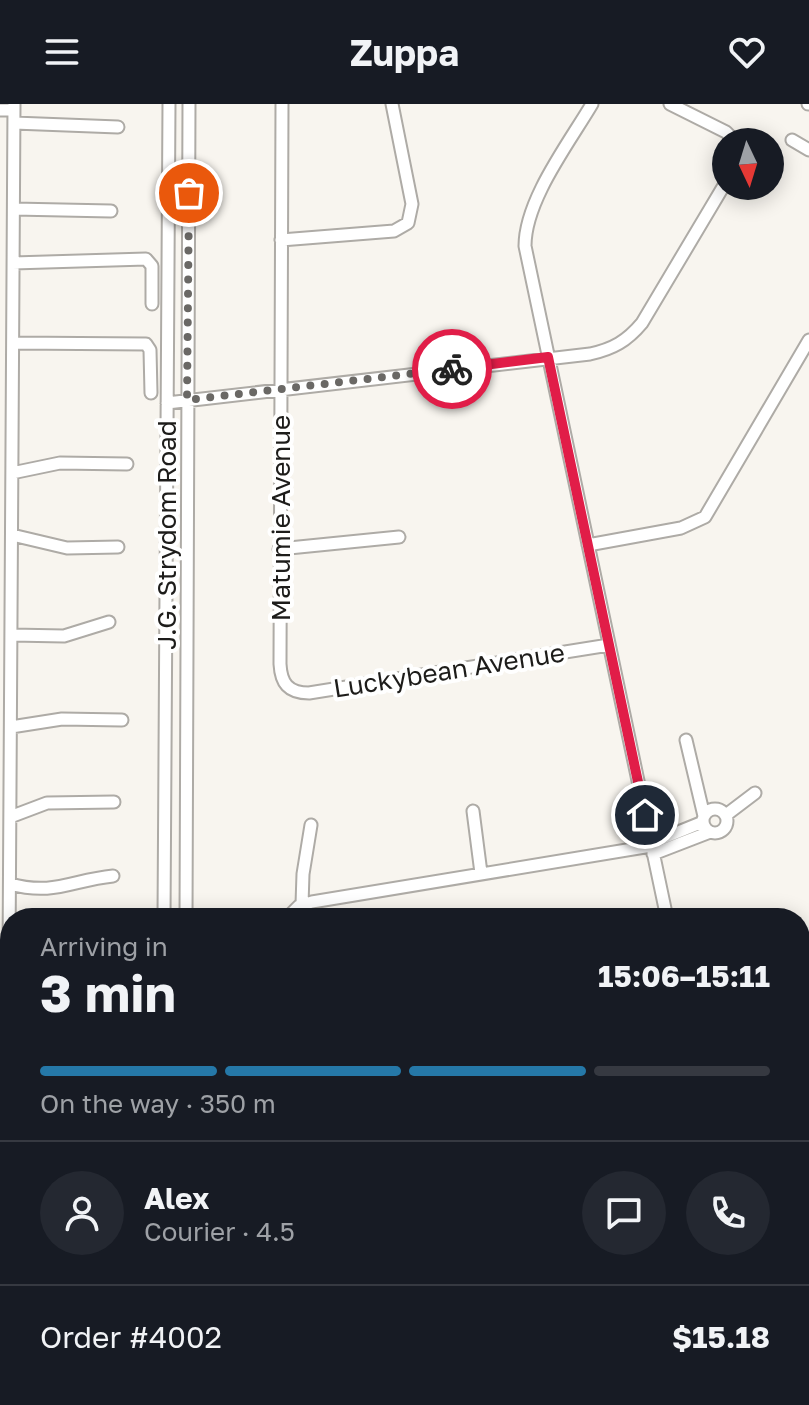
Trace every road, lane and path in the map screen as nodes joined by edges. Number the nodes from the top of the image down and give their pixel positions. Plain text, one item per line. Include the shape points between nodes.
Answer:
1 (169, 104) edge
2 (189, 104) edge
3 (282, 104) edge
4 (392, 104) edge
5 (592, 104) edge
6 (670, 104) edge
7 (14, 107) edge
8 (0, 110) edge
9 (14, 123) junction
10 (118, 127) dead end
11 (718, 128) edge
12 (792, 140) dead end
13 (809, 150) edge
14 (715, 200) edge
15 (14, 209) junction
16 (111, 211) dead end
17 (281, 240) junction
18 (13, 263) junction
19 (152, 304) dead end
20 (809, 340) edge
21 (13, 343) junction
22 (548, 357) junction
23 (281, 389) junction
24 (151, 393) dead end
25 (187, 400) junction
26 (167, 403) junction
27 (127, 464) dead end
28 (12, 473) junction
29 (12, 535) junction
30 (399, 537) dead end
31 (588, 545) junction
32 (118, 547) dead end
33 (279, 549) junction
34 (109, 622) dead end
35 (12, 635) junction
36 (609, 645) junction
37 (289, 689) joint
38 (122, 720) dead end
39 (11, 727) junction
40 (686, 740) dead end
41 (755, 793) dead end
42 (114, 802) dead end
43 (473, 811) dead end
44 (726, 815) junction
45 (10, 817) junction
46 (704, 819) junction
47 (311, 825) dead end
48 (710, 832) junction
49 (652, 848) junction
50 (481, 873) junction
51 (113, 876) dead end
52 (10, 884) junction
53 (302, 904) junction
54 (10, 908) edge
55 (164, 908) edge
56 (186, 908) edge
57 (298, 908) edge
58 (665, 908) edge

1 - 26 street, J.G. Strydom Road
2 - 25 street, J.G. Strydom Road
3 - 17 street, Matumie Avenue
4 - 17 street via 412,204 408,223 394,231
5 - 22 street via 526,230
6 - 11 street
7 - 8 street
7 - 9 street
9 - 10 street
9 - 15 street
12 - 13 street
14 - 22 street via 631,336 603,351
15 - 16 street
15 - 18 street
17 - 23 street, Matumie Avenue
18 - 19 street via 146,259 152,266
18 - 21 street
20 - 31 street via 705,517 681,528
21 - 24 street via 146,344
21 - 28 street
22 - 23 street
22 - 31 street
23 - 25 street
23 - 33 street, Matumie Avenue
25 - 26 street
25 - 56 street, J.G. Strydom Road
26 - 55 street, J.G. Strydom Road
27 - 28 street via 60,463
28 - 29 street
29 - 32 street via 67,548
29 - 35 street
30 - 33 street
31 - 36 street
33 - 37 street, Matumie Avenue via 280,671
34 - 35 street via 64,636
35 - 39 street
36 - 37 street, Luckybean Avenue via 309,693
36 - 49 street
38 - 39 street via 62,719
39 - 45 street
40 - 46 street
41 - 44 street
42 - 45 street via 47,803
43 - 50 street
44 - 46 street via 715,809
44 - 48 street via 726,827
45 - 52 street
46 - 48 street
46 - 49 street
47 - 53 street
48 - 49 street
49 - 50 street
49 - 58 street
50 - 53 street
51 - 52 street via 46,890
52 - 54 street
53 - 57 street

